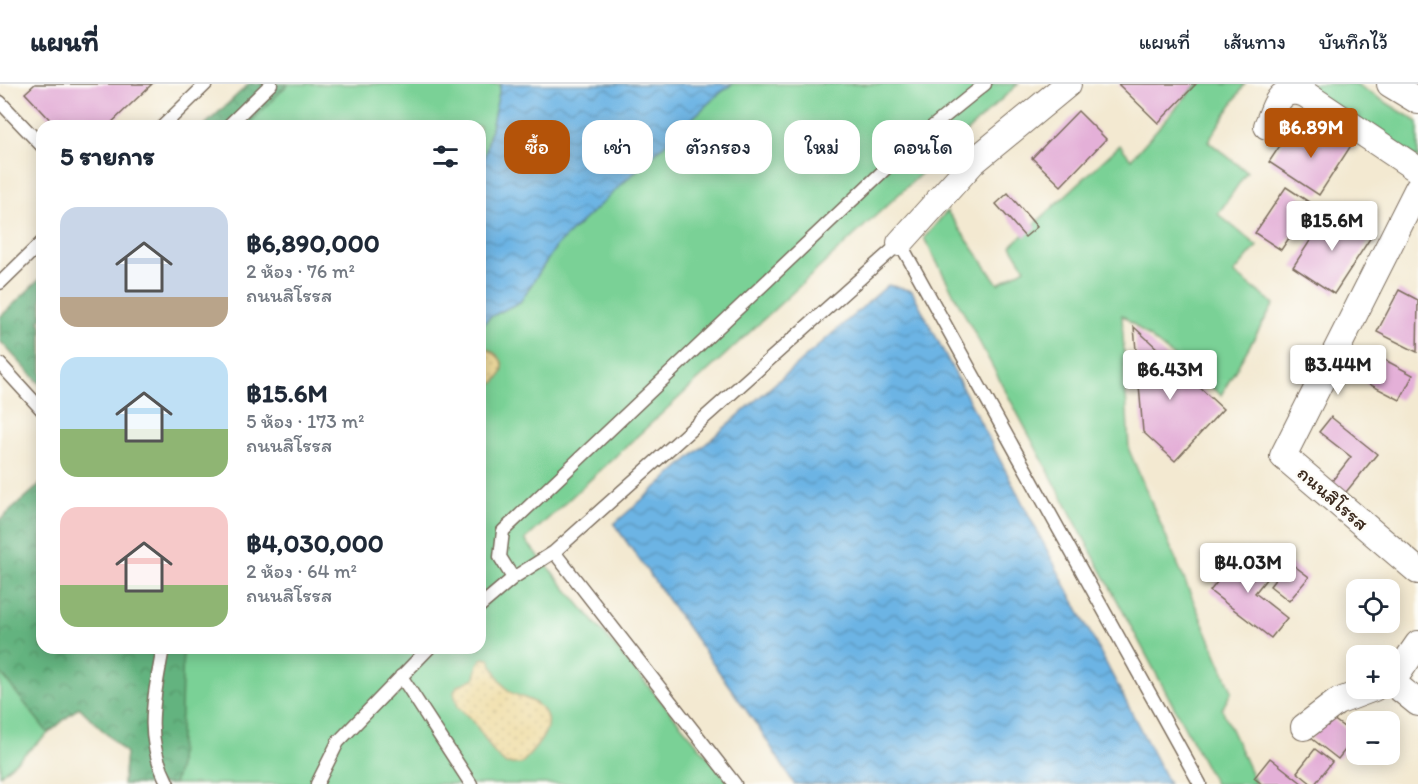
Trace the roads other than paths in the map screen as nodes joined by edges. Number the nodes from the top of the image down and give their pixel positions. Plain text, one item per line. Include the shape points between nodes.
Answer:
1 (206, 84) edge
2 (271, 84) edge
3 (985, 84) edge
4 (1068, 84) edge
5 (1390, 84) edge
6 (1418, 101) edge
7 (0, 102) edge
8 (169, 120) edge
9 (234, 120) edge
10 (1266, 126) dead end
11 (36, 140) edge
12 (1418, 170) edge
13 (1418, 188) edge
14 (900, 243) junction
15 (36, 248) edge
16 (0, 283) edge
17 (0, 364) edge
18 (36, 403) edge
19 (554, 552) junction
20 (1418, 571) edge
21 (513, 578) junction
22 (486, 601) edge
23 (1418, 644) edge
24 (163, 654) edge
25 (423, 654) edge
26 (1400, 666) edge
27 (401, 676) junction
28 (1400, 693) edge
29 (1346, 699) edge
30 (1418, 703) edge
31 (1304, 727) dead end
32 (168, 784) edge
33 (317, 784) edge
34 (471, 784) edge
35 (735, 784) edge
36 (1200, 784) edge

1 - 8 lane
2 - 9 lane
3 - 21 lane via 917,139 503,531 500,556
4 - 14 street via 972,163
5 - 6 street
7 - 11 lane
10 - 12 street via 1279,99 1287,91 1295,91
13 - 20 street, ถนนสิโรรส via 1283,456
14 - 19 lane
14 - 36 lane
15 - 16 lane
17 - 18 lane
19 - 21 lane
19 - 35 lane
21 - 22 lane
23 - 26 street
24 - 32 lane via 151,724 158,764
25 - 27 lane
27 - 33 lane via 338,742
27 - 34 lane
28 - 30 street
29 - 31 street

